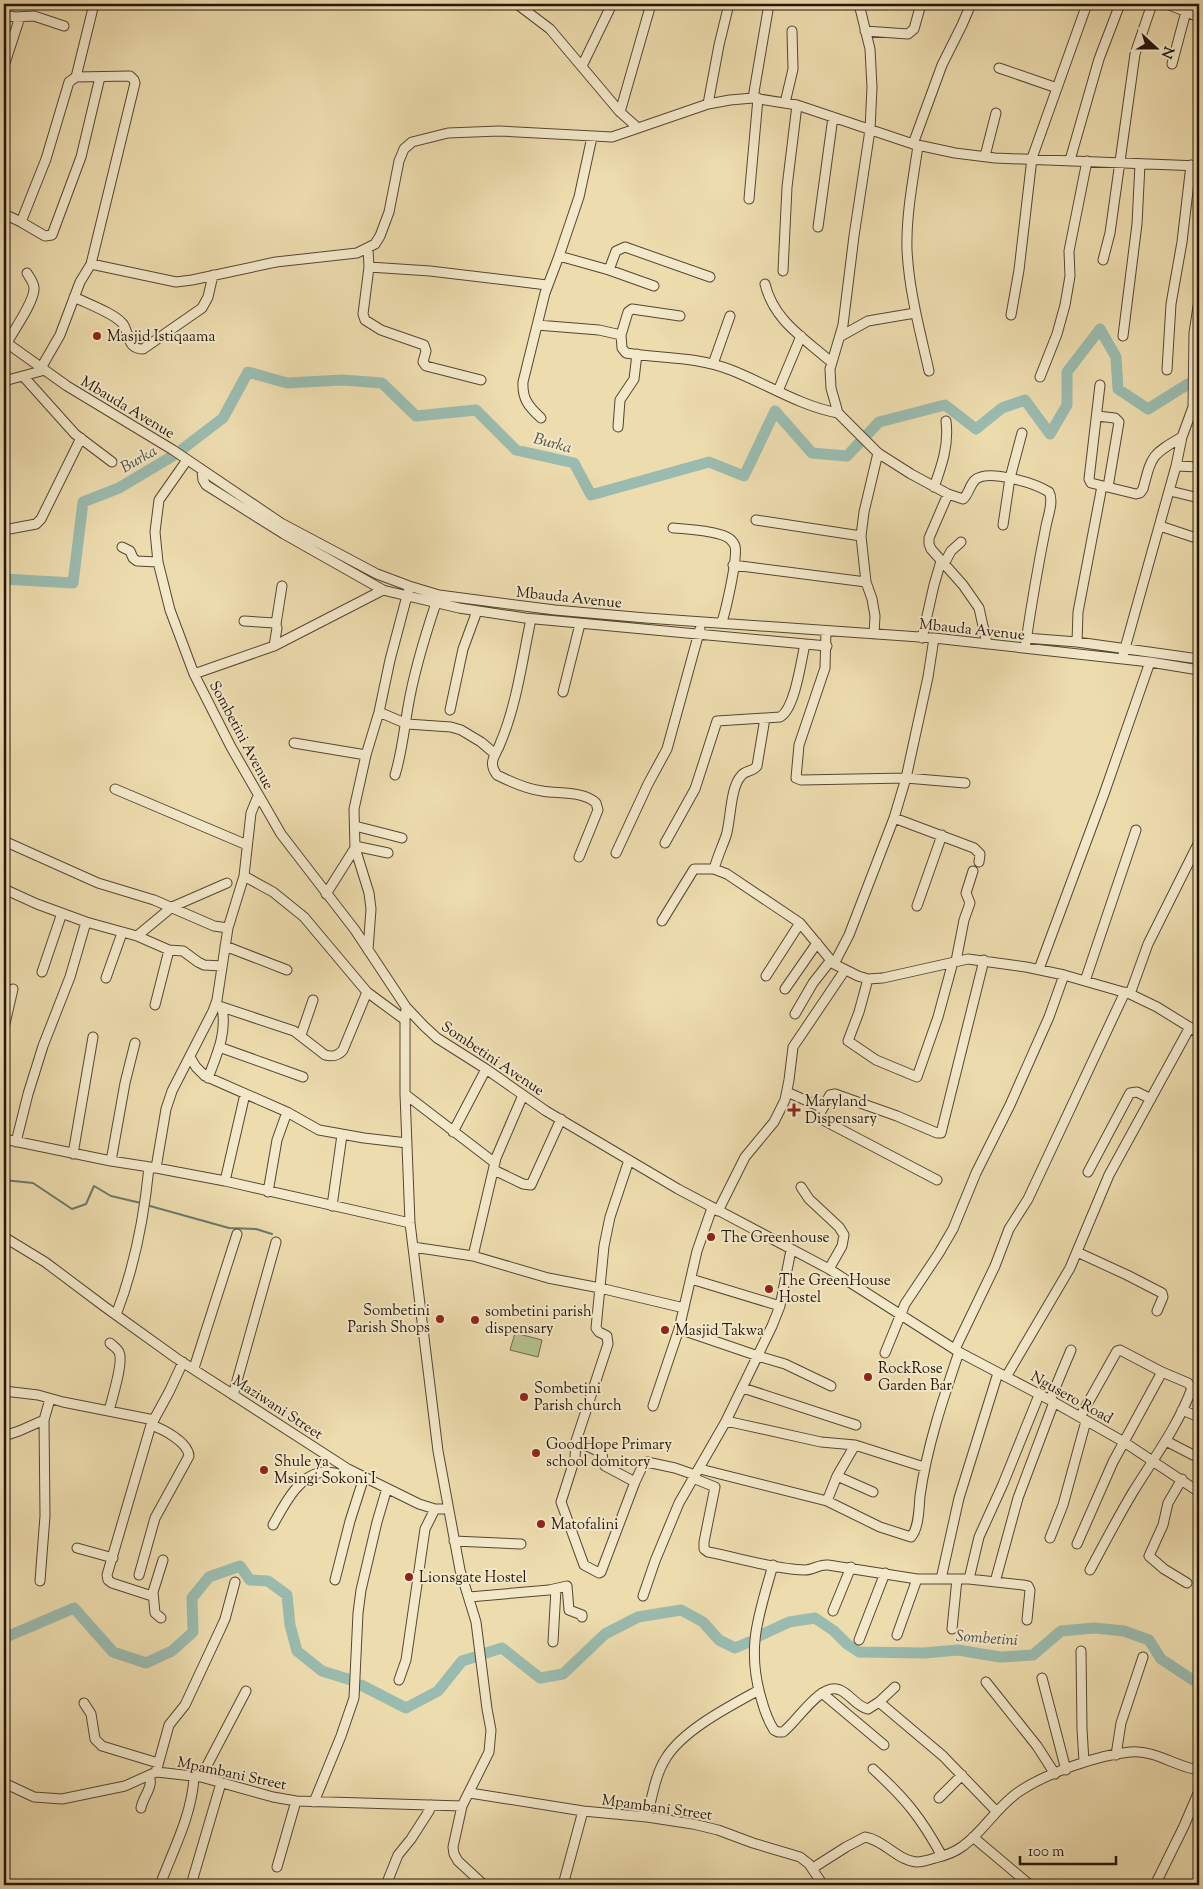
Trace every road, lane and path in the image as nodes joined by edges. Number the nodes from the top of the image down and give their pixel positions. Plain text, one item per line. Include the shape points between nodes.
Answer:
1 (94, 4) edge
2 (517, 4) edge
3 (612, 4) edge
4 (651, 4) edge
5 (728, 4) edge
6 (769, 4) edge
7 (859, 4) edge
8 (920, 4) edge
9 (971, 4) edge
10 (1087, 4) edge
11 (1120, 4) edge
12 (1152, 4) edge
13 (1167, 4) edge
14 (1187, 8) edge
15 (4, 14) edge
16 (20, 17) junction
17 (1199, 17) edge
18 (64, 26) dead end
19 (792, 31) dead end
20 (865, 31) junction
21 (1172, 64) dead end
22 (4, 66) edge
23 (582, 66) junction
24 (999, 68) dead end
25 (76, 77) junction
26 (100, 77) junction
27 (1057, 88) junction
28 (755, 98) junction
29 (784, 103) junction
30 (708, 104) junction
31 (797, 105) junction
32 (620, 112) junction
33 (996, 113) dead end
34 (833, 117) junction
35 (638, 128) junction
36 (870, 130) junction
37 (592, 137) junction
38 (915, 145) junction
39 (985, 156) junction
40 (1032, 158) junction
41 (1070, 160) junction
42 (1087, 161) junction
43 (1118, 163) junction
44 (1140, 164) junction
45 (1195, 165) edge
46 (749, 199) dead end
47 (4, 214) edge
48 (21, 222) junction
49 (818, 228) dead end
50 (368, 249) junction
51 (559, 256) junction
52 (1103, 260) dead end
53 (91, 264) junction
54 (369, 267) junction
55 (609, 270) junction
56 (783, 271) dead end
57 (27, 273) dead end
58 (213, 275) junction
59 (710, 277) dead end
60 (765, 284) dead end
61 (547, 285) junction
62 (654, 286) dead end
63 (74, 297) junction
64 (1199, 300) edge
65 (915, 312) junction
66 (1011, 315) dead end
67 (680, 316) dead end
68 (730, 316) dead end
69 (537, 325) junction
70 (621, 335) junction
71 (801, 336) junction
72 (841, 336) junction
73 (1123, 336) dead end
74 (5, 342) edge
75 (637, 354) junction
76 (832, 362) junction
77 (713, 364) junction
78 (43, 369) junction
79 (1167, 370) dead end
80 (930, 371) dead end
81 (23, 376) junction
82 (1040, 377) dead end
83 (482, 380) dead end
84 (4, 381) edge
85 (1100, 385) dead end
86 (778, 391) junction
87 (1197, 398) edge
88 (838, 413) junction
89 (1097, 416) junction
90 (541, 418) dead end
91 (946, 421) dead end
92 (618, 428) dead end
93 (1022, 433) dead end
94 (1182, 437) junction
95 (81, 438) junction
96 (878, 453) junction
97 (187, 460) junction
98 (112, 462) dead end
99 (1176, 466) junction
100 (1199, 468) edge
101 (202, 471) junction
102 (1010, 478) junction
103 (1105, 486) junction
104 (934, 487) junction
105 (1170, 492) junction
106 (948, 494) junction
107 (1199, 498) edge
108 (756, 520) dead end
109 (1003, 524) dead end
110 (1160, 526) junction
111 (673, 528) dead end
112 (4, 530) edge
113 (861, 536) junction
114 (1199, 539) edge
115 (961, 542) dead end
116 (122, 547) dead end
117 (158, 562) junction
118 (942, 563) junction
119 (733, 565) junction
120 (866, 582) junction
121 (282, 586) dead end
122 (383, 590) junction
123 (408, 591) junction
124 (436, 603) junction
125 (477, 611) junction
126 (531, 619) junction
127 (244, 621) dead end
128 (701, 621) junction
129 (722, 622) junction
130 (276, 624) junction
131 (580, 624) junction
132 (826, 630) junction
133 (699, 634) junction
134 (874, 634) junction
135 (922, 638) junction
136 (934, 638) junction
137 (1026, 638) junction
138 (1077, 642) junction
139 (805, 644) junction
140 (987, 644) junction
141 (274, 646) junction
142 (826, 646) junction
143 (1025, 648) junction
144 (1125, 648) junction
145 (1122, 659) junction
146 (1199, 659) edge
147 (1150, 662) junction
148 (1199, 670) edge
149 (194, 674) junction
150 (563, 692) dead end
151 (450, 710) dead end
152 (379, 712) junction
153 (765, 718) junction
154 (407, 724) junction
155 (294, 743) dead end
156 (494, 754) junction
157 (366, 755) junction
158 (396, 774) dead end
159 (906, 778) junction
160 (964, 783) dead end
161 (115, 790) dead end
162 (258, 796) junction
163 (894, 818) junction
164 (355, 826) junction
165 (1136, 830) dead end
166 (942, 835) junction
167 (402, 838) dead end
168 (4, 841) edge
169 (1199, 842) edge
170 (665, 843) dead end
171 (247, 845) junction
172 (355, 847) junction
173 (388, 853) dead end
174 (616, 853) dead end
175 (579, 857) dead end
176 (979, 862) dead end
177 (714, 869) junction
178 (973, 871) dead end
179 (244, 876) junction
180 (227, 883) dead end
181 (4, 889) edge
182 (326, 894) junction
183 (917, 906) dead end
184 (172, 908) junction
185 (62, 913) junction
186 (662, 921) dead end
187 (86, 922) junction
188 (800, 923) junction
189 (228, 928) junction
190 (122, 933) junction
191 (137, 936) junction
192 (817, 943) junction
193 (225, 946) junction
194 (169, 950) junction
195 (368, 950) junction
196 (984, 960) junction
197 (832, 962) junction
198 (954, 962) junction
199 (222, 966) junction
200 (1039, 969) junction
201 (287, 970) dead end
202 (845, 970) junction
203 (42, 972) dead end
204 (1064, 975) junction
205 (766, 976) dead end
206 (106, 978) dead end
207 (868, 980) junction
208 (1085, 981) junction
209 (13, 989) dead end
210 (785, 989) dead end
211 (367, 992) junction
212 (1127, 993) junction
213 (313, 1000) dead end
214 (155, 1005) dead end
215 (219, 1007) junction
216 (406, 1007) junction
217 (795, 1014) dead end
218 (404, 1020) junction
219 (1190, 1027) junction
220 (4, 1028) edge
221 (1199, 1033) edge
222 (300, 1035) junction
223 (93, 1037) dead end
224 (135, 1043) dead end
225 (220, 1048) junction
226 (190, 1057) junction
227 (486, 1068) junction
228 (208, 1078) junction
229 (303, 1078) dead end
230 (787, 1092) junction
231 (245, 1094) junction
232 (406, 1094) junction
233 (523, 1096) junction
234 (1151, 1099) junction
235 (822, 1108) junction
236 (287, 1112) junction
237 (561, 1119) junction
238 (452, 1132) junction
239 (342, 1134) junction
240 (4, 1139) edge
241 (16, 1142) junction
242 (407, 1142) junction
243 (73, 1154) junction
244 (629, 1160) junction
245 (111, 1161) junction
246 (152, 1167) junction
247 (494, 1167) junction
248 (1088, 1172) dead end
249 (938, 1180) dead end
250 (224, 1181) junction
251 (801, 1187) dead end
252 (268, 1192) junction
253 (332, 1206) junction
254 (715, 1209) junction
255 (410, 1223) junction
256 (237, 1234) dead end
257 (4, 1237) edge
258 (276, 1242) dead end
259 (413, 1247) junction
260 (791, 1250) junction
261 (1077, 1252) junction
262 (473, 1256) junction
263 (829, 1269) junction
264 (691, 1279) junction
265 (600, 1288) junction
266 (780, 1306) junction
267 (684, 1308) junction
268 (1157, 1311) dead end
269 (900, 1314) junction
270 (116, 1315) junction
271 (679, 1328) junction
272 (110, 1343) dead end
273 (957, 1350) junction
274 (1071, 1350) dead end
275 (885, 1352) dead end
276 (758, 1356) junction
277 (180, 1360) junction
278 (194, 1368) junction
279 (1162, 1372) junction
280 (998, 1373) junction
281 (1006, 1377) junction
282 (831, 1386) dead end
283 (743, 1388) junction
284 (4, 1391) edge
285 (233, 1394) junction
286 (1038, 1394) junction
287 (50, 1399) junction
288 (1052, 1401) junction
289 (653, 1406) dead end
290 (1182, 1410) junction
291 (109, 1411) junction
292 (1199, 1417) edge
293 (1083, 1419) junction
294 (44, 1420) junction
295 (726, 1421) junction
296 (152, 1422) junction
297 (856, 1425) dead end
298 (4, 1436) edge
299 (576, 1441) junction
300 (1166, 1441) junction
301 (1124, 1442) junction
302 (855, 1445) junction
303 (1199, 1458) edge
304 (1155, 1461) junction
305 (924, 1467) junction
306 (696, 1474) junction
307 (360, 1475) junction
308 (837, 1476) junction
309 (1182, 1479) junction
310 (635, 1482) junction
311 (387, 1488) junction
312 (874, 1492) dead end
313 (1199, 1492) edge
314 (828, 1501) junction
315 (436, 1509) junction
316 (448, 1509) junction
317 (273, 1525) dead end
318 (1050, 1538) dead end
319 (454, 1541) junction
320 (521, 1544) dead end
321 (1077, 1544) dead end
322 (77, 1548) dead end
323 (113, 1558) junction
324 (163, 1560) dead end
325 (773, 1565) junction
326 (851, 1567) junction
327 (1090, 1570) dead end
328 (885, 1573) junction
329 (138, 1575) dead end
330 (917, 1579) junction
331 (940, 1579) junction
332 (957, 1579) junction
333 (969, 1579) junction
334 (335, 1580) dead end
335 (40, 1582) dead end
336 (235, 1582) dead end
337 (995, 1582) junction
338 (1187, 1583) dead end
339 (556, 1589) junction
340 (152, 1596) junction
341 (643, 1596) dead end
342 (469, 1597) junction
343 (833, 1611) dead end
344 (582, 1617) dead end
345 (161, 1618) dead end
346 (1027, 1620) dead end
347 (952, 1629) dead end
348 (897, 1635) dead end
349 (859, 1640) dead end
350 (553, 1642) dead end
351 (1082, 1651) dead end
352 (1143, 1657) dead end
353 (1042, 1678) dead end
354 (399, 1680) dead end
355 (986, 1682) dead end
356 (895, 1687) dead end
357 (759, 1690) junction
358 (246, 1691) dead end
359 (822, 1693) junction
360 (879, 1702) junction
361 (84, 1703) dead end
362 (884, 1745) dead end
363 (1116, 1755) junction
364 (1084, 1762) junction
365 (154, 1770) junction
366 (873, 1770) dead end
367 (1066, 1770) junction
368 (1199, 1770) edge
369 (1055, 1774) junction
370 (962, 1775) junction
371 (198, 1777) junction
372 (221, 1782) junction
373 (4, 1783) edge
374 (1199, 1791) edge
375 (470, 1793) junction
376 (939, 1798) dead end
377 (296, 1801) junction
378 (314, 1802) junction
379 (430, 1805) junction
380 (462, 1806) junction
381 (141, 1808) dead end
382 (996, 1811) junction
383 (583, 1812) junction
384 (648, 1817) junction
385 (973, 1837) junction
386 (942, 1856) junction
387 (277, 1867) dead end
388 (813, 1868) junction
389 (160, 1885) edge
390 (190, 1885) edge
391 (386, 1885) edge
392 (484, 1885) edge
393 (563, 1885) edge
394 (823, 1885) edge
395 (1030, 1885) edge
396 (1155, 1885) edge

1 - 25 street
2 - 23 street via 550,30
3 - 23 street
4 - 32 street
5 - 30 street
6 - 28 street
7 - 20 street
8 - 20 street via 914,29 908,34
9 - 38 street via 942,65
10 - 27 street
11 - 41 street via 1099,58
12 - 43 street via 1135,54
13 - 14 street
14 - 17 street
14 - 21 street
15 - 16 street
16 - 18 street via 39,17
16 - 22 street
19 - 29 street via 792,69
20 - 36 street via 870,49 872,87
23 - 32 street
24 - 27 street
25 - 26 street
25 - 48 street via 68,85 46,160
26 - 48 street via 81,157 54,232 45,236
26 - 53 street via 130,76 134,83
27 - 40 street
28 - 29 street
28 - 30 street
28 - 46 street
29 - 31 street
30 - 35 street
31 - 34 street
31 - 56 street via 787,187
32 - 35 street
33 - 39 street
34 - 36 street
34 - 49 street
35 - 37 street via 612,137
36 - 38 street
36 - 72 street
37 - 50 street via 499,131 448,133 412,142 404,149 399,161 389,212 380,236
37 - 51 street via 579,197
38 - 39 street
38 - 65 street via 907,249
39 - 40 street
40 - 41 street
40 - 66 street
41 - 42 street
42 - 43 street
42 - 82 street via 1069,251 1070,276 1065,305
43 - 44 street
43 - 52 street via 1110,233
44 - 45 street
44 - 73 street
45 - 79 street via 1172,304
47 - 48 street
50 - 54 street
50 - 58 street
51 - 55 street
51 - 61 street
53 - 58 street via 176,282
53 - 63 street
54 - 61 street
54 - 83 street via 365,320 381,330 424,345 423,362 426,366
55 - 59 street via 616,251 625,247
55 - 62 street
57 - 74 street via 32,281 33,294
58 - 63 street via 202,308 143,349 131,345 119,320
60 - 71 street via 775,310
61 - 69 street
63 - 78 street
64 - 87 street via 1194,333
65 - 72 street via 868,321
65 - 80 street
67 - 70 street via 632,309 628,312
68 - 77 street
69 - 70 street
69 - 90 street via 523,390 530,408
70 - 75 street via 623,351
71 - 76 street
71 - 86 street
72 - 76 street
74 - 78 street, Mbauda Avenue
75 - 77 street
75 - 92 street via 634,379 620,400
76 - 88 street via 831,388
77 - 86 street
78 - 81 street
78 - 97 street, Mbauda Avenue
81 - 84 street
81 - 95 street
85 - 89 street
86 - 88 street
87 - 94 street
88 - 96 street
89 - 103 street via 1089,478 1091,483
89 - 103 street via 1115,418 1119,422
91 - 104 street via 943,461
93 - 102 street
94 - 99 street
94 - 103 street via 1153,457 1140,493
95 - 98 street
95 - 112 street via 41,519 36,524
96 - 104 street
96 - 113 street
97 - 101 street, Mbauda Avenue
97 - 117 street, Sombetini Avenue via 158,500 155,532
99 - 100 street
99 - 105 street
101 - 122 street via 206,485
101 - 123 street, Mbauda Avenue via 281,523
102 - 106 street via 980,476 966,497 962,499
102 - 109 street
102 - 137 street via 1044,489 1051,498
103 - 138 street via 1078,612
104 - 106 street
105 - 107 street
105 - 110 street
106 - 118 street via 929,544
108 - 113 street
110 - 114 street
110 - 144 street
111 - 119 street via 727,537 735,547
113 - 120 street
115 - 118 street
116 - 117 street via 130,551 137,561
117 - 149 street, Sombetini Avenue via 172,618
118 - 135 street
118 - 140 street via 979,608
119 - 120 street
119 - 129 street
120 - 134 street via 875,616
121 - 130 street
122 - 123 street
122 - 141 street
123 - 124 street
123 - 128 street, Mbauda Avenue via 646,618
123 - 152 street
124 - 125 street
124 - 154 street via 422,645
125 - 126 street
125 - 151 street via 464,649
126 - 131 street
126 - 156 street via 514,703 500,746
127 - 130 street
128 - 129 street, Mbauda Avenue
128 - 133 street
129 - 132 street, Mbauda Avenue
130 - 141 street
131 - 133 street
131 - 150 street
132 - 134 street, Mbauda Avenue
132 - 142 street
133 - 139 street
133 - 174 street via 667,749
134 - 135 street, Mbauda Avenue
135 - 136 street, Mbauda Avenue
136 - 140 street, Mbauda Avenue
136 - 159 street
137 - 138 street
137 - 143 street
138 - 144 street
139 - 142 street
139 - 153 street via 788,711 780,717
140 - 143 street, Mbauda Avenue
141 - 149 street
142 - 159 street via 822,680 799,745 796,778
143 - 145 street, Mbauda Avenue
144 - 145 street
144 - 146 street
145 - 147 street, Mbauda Avenue
147 - 148 street, Mbauda Avenue
147 - 200 street
149 - 162 street, Sombetini Avenue
152 - 154 street
152 - 157 street
153 - 170 street via 716,721 695,790
153 - 177 street via 757,766 739,777 726,836
154 - 156 street via 456,728 473,736
154 - 158 street
155 - 157 street
156 - 175 street via 492,760 497,776 540,791 586,796 596,803 598,810
157 - 164 street via 355,799
159 - 160 street
159 - 163 street
161 - 171 street
162 - 171 street via 251,813
162 - 182 street, Sombetini Avenue via 280,834
163 - 166 street
163 - 197 street via 849,935
164 - 167 street
164 - 172 street
165 - 208 street
166 - 176 street via 974,848 980,854
166 - 183 street
168 - 184 street via 98,883
169 - 212 street
171 - 179 street
172 - 173 street
172 - 182 street
172 - 195 street via 370,901
177 - 186 street via 694,868
177 - 188 street via 727,874
178 - 198 street via 966,889 970,903
179 - 189 street
179 - 211 street via 274,892 304,917
180 - 184 street
181 - 185 street
182 - 195 street, Sombetini Avenue
184 - 189 street via 214,926
184 - 191 street
185 - 187 street
185 - 203 street
187 - 190 street
187 - 241 street via 70,977 43,1046
188 - 192 street
188 - 205 street
189 - 193 street
190 - 191 street
190 - 206 street
191 - 194 street
192 - 197 street
192 - 210 street
193 - 199 street
193 - 201 street
194 - 199 street via 183,951 204,965
194 - 214 street
195 - 216 street, Sombetini Avenue
196 - 198 street
196 - 200 street
196 - 235 street via 941,1133 834,1094
197 - 202 street
197 - 217 street via 813,983
198 - 207 street
198 - 207 street via 917,1077 876,1060 848,1041
199 - 215 street
200 - 204 street
202 - 207 street
202 - 230 street via 792,1049
204 - 208 street
204 - 269 street via 1045,1025 953,1229
208 - 212 street
209 - 220 street
211 - 218 street
211 - 222 street via 340,1054 325,1055
212 - 219 street
212 - 273 street via 1028,1199 1009,1229
213 - 222 street
215 - 222 street
215 - 225 street via 225,1025
215 - 226 street
216 - 218 street
216 - 227 street, Sombetini Avenue via 437,1038
218 - 232 street
219 - 221 street
219 - 234 street
223 - 243 street
224 - 245 street via 124,1083
225 - 228 street
225 - 229 street
226 - 228 street
226 - 246 street via 170,1098
227 - 233 street, Sombetini Avenue
227 - 238 street
228 - 231 street
230 - 235 street
230 - 254 street via 774,1122 741,1164
231 - 236 street
231 - 250 street
232 - 238 street
232 - 242 street
233 - 237 street, Sombetini Avenue
233 - 247 street
234 - 248 street via 1137,1092 1130,1093
234 - 261 street via 1108,1175
235 - 249 street via 819,1117 823,1120
236 - 239 street via 314,1128
236 - 252 street via 277,1140
237 - 244 street, Sombetini Avenue
237 - 247 street via 531,1185 523,1184
238 - 247 street
239 - 242 street
239 - 253 street
240 - 241 street
241 - 243 street
242 - 255 street
243 - 245 street
244 - 254 street, Sombetini Avenue
244 - 265 street via 610,1217
245 - 246 street
246 - 250 street
246 - 270 street via 142,1226
247 - 262 street
250 - 252 street
251 - 263 street via 844,1235 842,1246
252 - 253 street
253 - 255 street
254 - 260 street, Sombetini Avenue
254 - 264 street
255 - 259 street
256 - 278 street
257 - 270 street, Maziwani Street via 45,1262
258 - 285 street
259 - 262 street
259 - 316 street via 426,1364
260 - 263 street, Sombetini Avenue
260 - 266 street
261 - 268 street via 1162,1294
261 - 281 street
262 - 265 street via 536,1276
263 - 269 street, Sombetini Avenue
264 - 266 street
264 - 267 street
265 - 267 street
265 - 299 street via 596,1328 607,1336 608,1344
266 - 276 street
267 - 271 street
269 - 273 street, Sombetini Avenue
269 - 275 street
270 - 277 street, Maziwani Street
271 - 276 street
271 - 289 street
272 - 291 street via 118,1350 120,1366
273 - 280 street, Sombetini Avenue
273 - 305 street
274 - 288 street
276 - 282 street via 785,1364
276 - 283 street
277 - 278 street, Maziwani Street
277 - 296 street
278 - 285 street, Maziwani Street
279 - 290 street via 1191,1385
279 - 293 street via 1117,1351
279 - 301 street
280 - 281 street, Sombetini Avenue
280 - 331 street via 959,1498
281 - 286 street, Ngusero Road
283 - 295 street
283 - 297 street
284 - 287 street
285 - 307 street, Maziwani Street
286 - 288 street, Ngusero Road
286 - 333 street via 979,1537
287 - 291 street
287 - 294 street
288 - 293 street, Ngusero Road
288 - 337 street via 1018,1498
290 - 292 street
290 - 300 street
291 - 296 street
293 - 301 street, Ngusero Road
293 - 318 street via 1063,1505
294 - 298 street
294 - 335 street via 45,1516
295 - 302 street via 821,1442
295 - 306 street
296 - 323 street
296 - 329 street via 184,1446 189,1456 155,1518
299 - 310 street via 602,1453 605,1466
299 - 310 street via 575,1458 562,1502 583,1564 599,1573
300 - 303 street
300 - 304 street
301 - 304 street
301 - 321 street via 1105,1477
302 - 305 street
302 - 308 street
304 - 309 street
304 - 327 street via 1133,1492
305 - 314 street via 911,1537 880,1527
306 - 310 street via 649,1461
306 - 314 street
306 - 325 street via 716,1490 704,1549
306 - 341 street via 664,1537
307 - 311 street, Maziwani Street
307 - 317 street via 325,1472 311,1475 301,1483
307 - 334 street
308 - 312 street
308 - 314 street
309 - 313 street
309 - 338 street via 1168,1504 1163,1525 1149,1556
311 - 315 street, Maziwani Street
311 - 378 street via 361,1590 354,1698
315 - 316 street, Maziwani Street
315 - 354 street via 425,1529 406,1660
316 - 319 street
319 - 320 street
319 - 342 street
322 - 323 street
323 - 340 street via 108,1580
324 - 340 street
325 - 326 street via 804,1570 824,1564
325 - 357 street via 753,1645
326 - 328 street
326 - 343 street
328 - 330 street
328 - 349 street
330 - 331 street
330 - 348 street
331 - 332 street
332 - 333 street
332 - 347 street
333 - 337 street
336 - 365 street via 225,1619 185,1706 169,1725
337 - 346 street via 1028,1586 1031,1596
339 - 342 street
339 - 344 street via 567,1586 569,1610
339 - 350 street
340 - 345 street via 156,1613
342 - 375 street via 476,1622 492,1739
351 - 364 street
352 - 363 street via 1121,1724
353 - 367 street
355 - 369 street via 1038,1746
356 - 360 street
357 - 359 street via 771,1725 778,1732 787,1729
357 - 384 street via 697,1727 670,1752 661,1769
358 - 371 street
359 - 360 street via 838,1689 868,1709
359 - 362 street
360 - 370 street
361 - 365 street, Mpambani Street via 91,1714 95,1739 102,1746
363 - 364 street
363 - 368 street via 1146,1752
364 - 367 street
365 - 371 street, Mpambani Street
365 - 373 street via 125,1786 62,1799 34,1797
365 - 381 street
366 - 386 street via 909,1804
367 - 369 street
369 - 382 street via 1021,1790
370 - 376 street
370 - 382 street
371 - 372 street, Mpambani Street
371 - 389 street via 175,1850
372 - 377 street, Mpambani Street
372 - 390 street
374 - 396 street
375 - 380 street
375 - 383 street, Mpambani Street
377 - 378 street, Mpambani Street
377 - 387 street
378 - 379 street, Mpambani Street
379 - 380 street, Mpambani Street
379 - 391 street via 411,1840 398,1855
380 - 392 street via 454,1838 454,1854
382 - 385 street
383 - 384 street, Mpambani Street
383 - 393 street
384 - 388 street, Mpambani Street via 718,1830 800,1857
385 - 386 street
385 - 395 street
386 - 388 street via 917,1862 908,1860 866,1837
388 - 394 street, Mpambani Street

